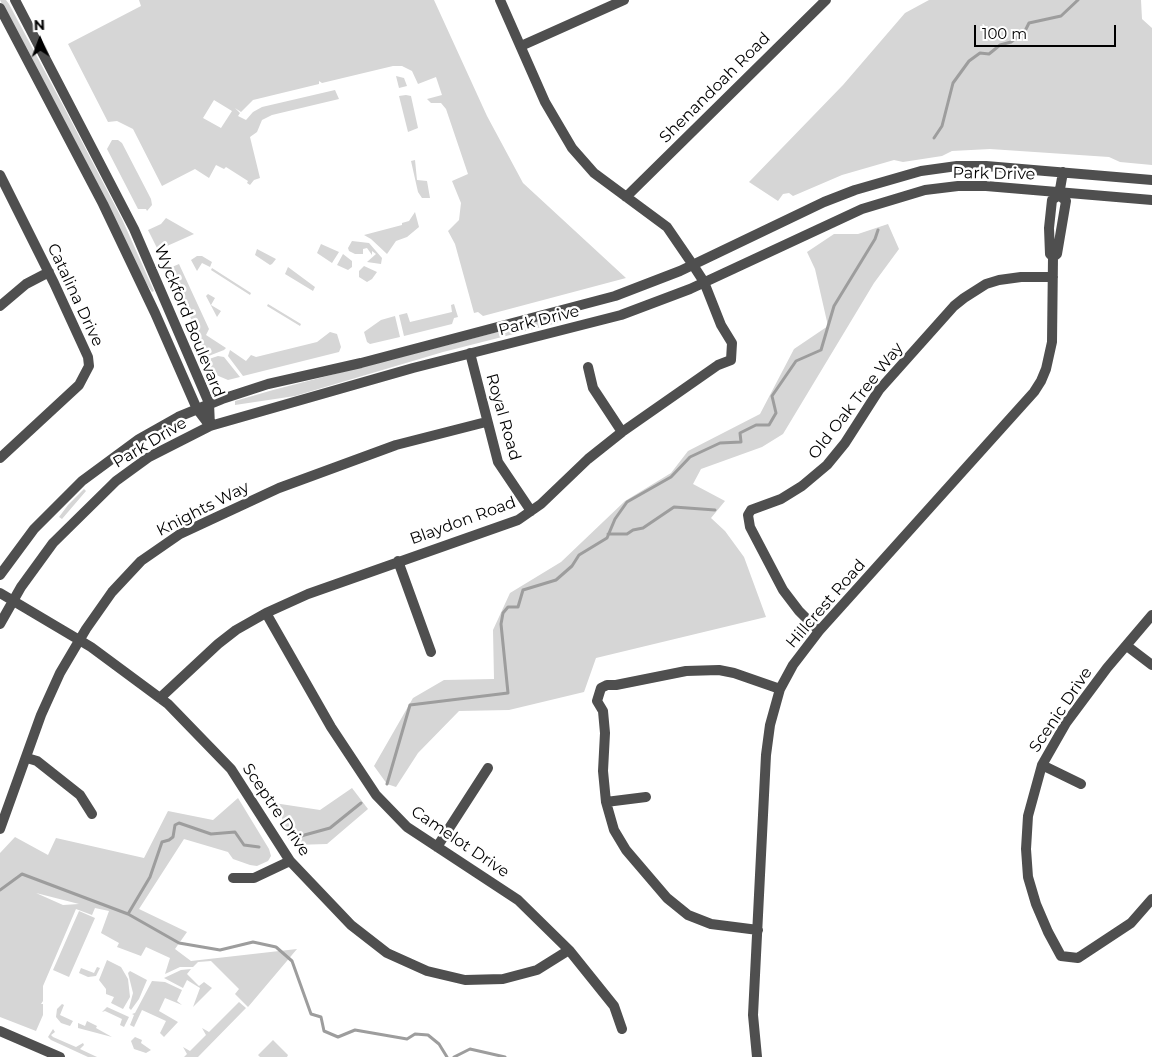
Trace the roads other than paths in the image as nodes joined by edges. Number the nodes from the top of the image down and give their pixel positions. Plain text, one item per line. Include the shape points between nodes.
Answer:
1 (15, 0) edge
2 (500, 0) edge
3 (624, 0) edge
4 (826, 0) edge
5 (0, 8) edge
6 (521, 46) junction
7 (1063, 172) junction
8 (0, 175) edge
9 (1152, 180) edge
10 (1060, 193) junction
11 (626, 197) junction
12 (1152, 200) edge
13 (1049, 232) junction
14 (1061, 234) junction
15 (1053, 257) junction
16 (49, 272) junction
17 (699, 274) junction
18 (1053, 277) junction
19 (0, 306) edge
20 (470, 353) junction
21 (588, 367) dead end
22 (209, 404) junction
23 (197, 409) junction
24 (486, 422) junction
25 (210, 426) junction
26 (622, 432) junction
27 (0, 458) edge
28 (531, 511) junction
29 (398, 561) junction
30 (0, 575) edge
31 (1, 594) edge
32 (13, 600) junction
33 (266, 613) junction
34 (1152, 616) edge
35 (0, 624) edge
36 (820, 630) junction
37 (80, 642) junction
38 (1127, 646) junction
39 (431, 652) dead end
40 (1152, 664) edge
41 (780, 689) junction
42 (160, 698) junction
43 (27, 758) junction
44 (1042, 765) junction
45 (488, 768) dead end
46 (1081, 784) dead end
47 (646, 797) dead end
48 (606, 802) junction
49 (92, 814) dead end
50 (0, 829) edge
51 (437, 847) junction
52 (290, 861) junction
53 (233, 878) dead end
54 (1152, 900) edge
55 (758, 930) junction
56 (569, 950) junction
57 (622, 1029) dead end
58 (0, 1031) edge
59 (60, 1057) edge
60 (757, 1057) edge

1 - 22 street, Wyckford Boulevard via 134,229
2 - 6 street
3 - 6 street
4 - 11 street, Shenandoah Road
5 - 23 street, Wyckford Boulevard via 107,212
6 - 11 street via 545,102 572,148 594,173
7 - 9 street, Park Drive
7 - 10 street
7 - 17 street, Park Drive via 986,166 921,171 824,202
8 - 16 street, Catalina Drive
10 - 12 street, Park Drive
10 - 13 street, Hillcrest Road via 1052,200
10 - 14 street, Hillcrest Road via 1066,201
10 - 17 street, Park Drive via 986,186 925,190 862,209
11 - 17 street via 667,228
13 - 14 street
13 - 15 street, Hillcrest Road
14 - 15 street, Hillcrest Road via 1057,254
15 - 18 street, Hillcrest Road
16 - 19 street via 26,284
16 - 27 street, Catalina Drive via 90,366 79,385
17 - 20 street, Park Drive via 654,304
17 - 22 street, Park Drive via 380,358 268,384
17 - 26 street, Blaydon Road via 732,343 731,360 718,365
18 - 36 street, Hillcrest Road via 1050,356 1034,392
18 - 36 street, Old Oak Tree Way via 999,280 964,298 880,390 827,466 781,499 751,510 748,515 750,527 783,590 799,611
20 - 24 street, Royal Road
20 - 25 street, Park Drive
21 - 26 street via 592,388
22 - 23 street, Park Drive
22 - 25 street, Wyckford Boulevard
23 - 25 street, Wyckford Boulevard
23 - 30 street, Park Drive via 139,439 82,480 34,528
24 - 28 street, Royal Road via 498,462
24 - 37 street, Knights Way via 396,446 279,488 180,534 126,576
25 - 32 street, Park Drive via 149,457 116,481 54,543
26 - 28 street, Blaydon Road
28 - 29 street, Blaydon Road via 518,520
29 - 33 street, Blaydon Road
29 - 39 street
31 - 32 street, Sceptre Drive
32 - 35 street, Park Drive
32 - 37 street, Sceptre Drive
33 - 42 street, Blaydon Road via 218,644
33 - 51 street, Camelot Drive via 358,772 407,827
34 - 38 street, Scenic Drive
36 - 41 street, Hillcrest Road via 793,665
37 - 42 street, Sceptre Drive
37 - 43 street, Knights Way via 50,694
38 - 40 street
38 - 44 street, Scenic Drive via 1066,723
41 - 48 street via 734,673 702,670 667,673 601,688 597,701 603,710
41 - 55 street, Hillcrest Road via 768,740
42 - 52 street, Sceptre Drive via 231,769
43 - 49 street via 42,765 80,795
43 - 50 street, Knights Way
44 - 46 street
44 - 54 street, Scenic Drive via 1028,816 1028,877 1042,918 1061,956 1078,958 1131,923
45 - 51 street
47 - 48 street
48 - 55 street via 614,830 626,850 677,907 711,924
51 - 56 street, Camelot Drive via 518,900
52 - 53 street via 254,878
52 - 56 street, Sceptre Drive via 368,940 387,953 426,971 465,980 503,979 537,970
55 - 60 street, Hillcrest Road via 753,1015
56 - 57 street, Camelot Drive via 614,1006
58 - 59 street

